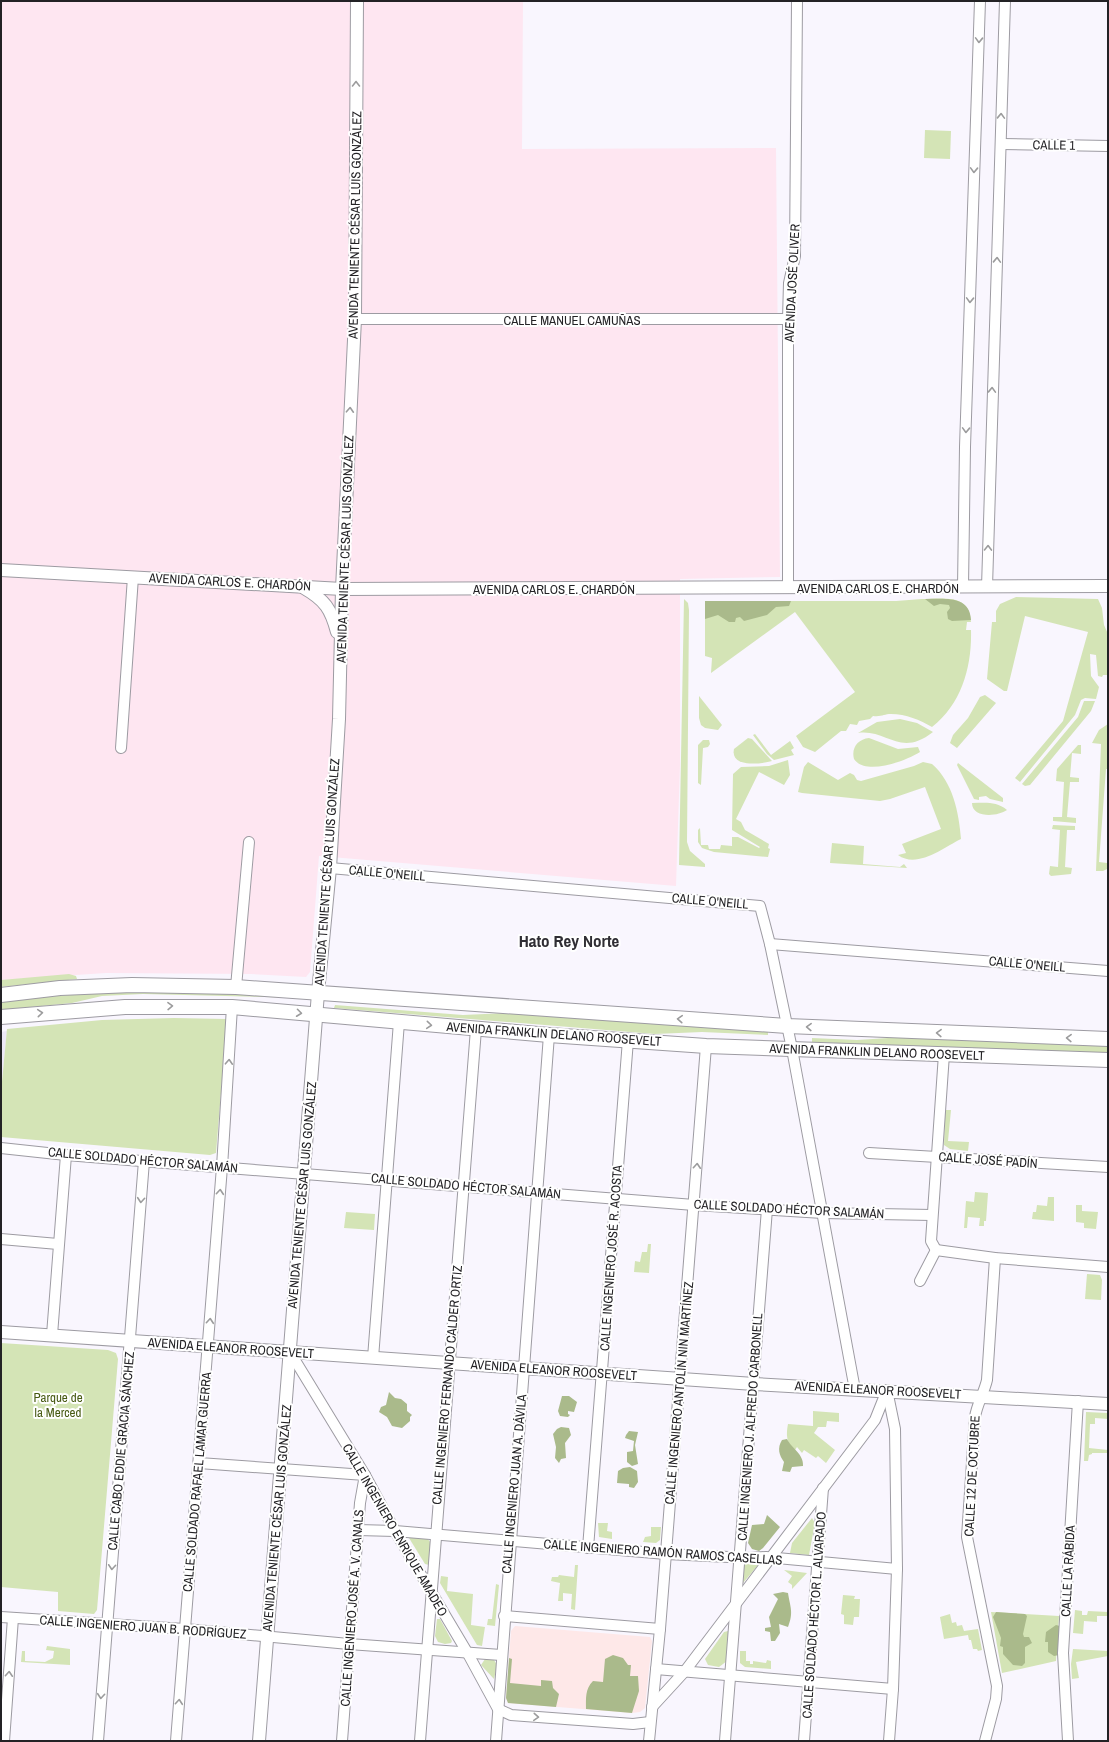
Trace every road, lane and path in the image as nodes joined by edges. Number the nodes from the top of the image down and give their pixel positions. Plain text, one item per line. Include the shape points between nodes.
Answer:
1 (357, 1) edge
2 (797, 1) edge
3 (980, 1) edge
4 (1005, 1) edge
5 (1001, 144) junction
6 (1108, 146) edge
7 (355, 319) junction
8 (788, 319) junction
9 (1, 570) edge
10 (133, 577) junction
11 (302, 586) junction
12 (1108, 586) edge
13 (963, 587) junction
14 (987, 587) junction
15 (342, 588) junction
16 (788, 588) junction
17 (340, 647) junction
18 (121, 748) dead end
19 (249, 842) dead end
20 (330, 868) junction
21 (770, 944) junction
22 (1108, 971) edge
23 (236, 987) junction
24 (318, 993) junction
25 (1, 995) edge
26 (232, 1007) junction
27 (317, 1015) junction
28 (1, 1017) edge
29 (399, 1022) junction
30 (787, 1026) junction
31 (476, 1029) junction
32 (549, 1035) junction
33 (1108, 1039) edge
34 (628, 1040) junction
35 (706, 1046) junction
36 (792, 1049) junction
37 (944, 1054) junction
38 (1108, 1060) edge
39 (1, 1148) edge
40 (868, 1153) dead end
41 (66, 1155) junction
42 (936, 1156) junction
43 (144, 1161) junction
44 (222, 1167) junction
45 (1108, 1167) edge
46 (304, 1173) junction
47 (386, 1180) junction
48 (464, 1187) junction
49 (538, 1192) junction
50 (616, 1198) junction
51 (694, 1205) junction
52 (767, 1210) junction
53 (823, 1213) junction
54 (932, 1215) junction
55 (1, 1239) edge
56 (58, 1244) junction
57 (936, 1250) junction
58 (995, 1258) junction
59 (1108, 1267) edge
60 (920, 1281) dead end
61 (1, 1332) edge
62 (52, 1335) junction
63 (130, 1342) junction
64 (208, 1346) junction
65 (290, 1352) junction
66 (373, 1358) junction
67 (449, 1363) junction
68 (524, 1368) junction
69 (602, 1373) junction
70 (679, 1378) junction
71 (754, 1384) junction
72 (855, 1390) junction
73 (887, 1390) junction
74 (983, 1396) junction
75 (1078, 1401) junction
76 (1108, 1404) edge
77 (199, 1463) junction
78 (280, 1469) junction
79 (364, 1475) junction
80 (823, 1488) junction
81 (358, 1530) junction
82 (395, 1531) junction
83 (436, 1536) junction
84 (510, 1542) junction
85 (588, 1548) junction
86 (666, 1554) junction
87 (770, 1557) junction
88 (740, 1558) junction
89 (818, 1563) junction
90 (897, 1568) junction
91 (432, 1593) junction
92 (737, 1601) junction
93 (504, 1616) junction
94 (1, 1617) edge
95 (13, 1618) junction
96 (107, 1624) junction
97 (185, 1629) junction
98 (660, 1629) junction
99 (267, 1636) junction
100 (349, 1644) junction
101 (427, 1649) junction
102 (467, 1652) junction
103 (501, 1655) junction
104 (656, 1669) junction
105 (685, 1672) junction
106 (731, 1675) junction
107 (809, 1682) junction
108 (893, 1689) junction
109 (652, 1707) junction
110 (498, 1709) junction
111 (650, 1722) junction
112 (4, 1741) edge
113 (98, 1741) edge
114 (176, 1741) edge
115 (259, 1741) edge
116 (342, 1741) edge
117 (420, 1741) edge
118 (496, 1741) edge
119 (649, 1741) edge
120 (725, 1741) edge
121 (804, 1741) edge
122 (889, 1741) edge
123 (985, 1741) edge
124 (1068, 1741) edge

7 -> 1 street, AVENIDA TENIENTE CÉSAR LUIS GONZÁLEZ
2 - 8 street, AVENIDA JOSÉ OLIVER via 795,256 789,283
3 -> 13 street
5 -> 4 street
5 - 6 street, CALLE 1
14 -> 5 street
7 - 8 street, CALLE MANUEL CAMUÑAS
15 -> 7 street, AVENIDA TENIENTE CÉSAR LUIS GONZÁLEZ
8 - 16 street, AVENIDA JOSÉ OLIVER
9 - 10 street, AVENIDA CARLOS E. CHARDÓN
10 - 11 street, AVENIDA CARLOS E. CHARDÓN
10 - 18 street
11 - 15 street, AVENIDA CARLOS E. CHARDÓN
11 - 17 street via 320,596 328,608
12 - 14 street, AVENIDA CARLOS E. CHARDÓN
13 - 14 street, AVENIDA CARLOS E. CHARDÓN
13 - 16 street, AVENIDA CARLOS E. CHARDÓN
15 - 16 street, AVENIDA CARLOS E. CHARDÓN
15 - 17 street, AVENIDA TENIENTE CÉSAR LUIS GONZÁLEZ
17 - 20 street, AVENIDA TENIENTE CÉSAR LUIS GONZÁLEZ via 339,719
19 - 23 street
20 - 21 street, CALLE O'NEILL via 756,905 762,909
20 - 24 street, AVENIDA TENIENTE CÉSAR LUIS GONZÁLEZ
21 - 22 street, CALLE O'NEILL
21 - 30 street
23 - 24 main road, AVENIDA FRANKLIN DELANO ROOSEVELT
23 - 25 main road, AVENIDA FRANKLIN DELANO ROOSEVELT via 132,985 60,988
24 - 27 street, AVENIDA TENIENTE CÉSAR LUIS GONZÁLEZ
30 -> 24 main road, AVENIDA FRANKLIN DELANO ROOSEVELT
26 -> 27 main road, AVENIDA FRANKLIN DELANO ROOSEVELT
28 -> 26 main road, AVENIDA FRANKLIN DELANO ROOSEVELT via 125,1007
44 -> 26 street, CALLE SOLDADO RAFAEL LAMAR GUERRA
27 - 29 main road, AVENIDA FRANKLIN DELANO ROOSEVELT
27 - 46 street, AVENIDA TENIENTE CÉSAR LUIS GONZÁLEZ
29 -> 31 main road, AVENIDA FRANKLIN DELANO ROOSEVELT
29 - 47 street
33 -> 30 main road, AVENIDA FRANKLIN DELANO ROOSEVELT
30 - 36 street
31 - 32 main road, AVENIDA FRANKLIN DELANO ROOSEVELT
31 - 48 street, CALLE INGENIERO FERNANDO CALDER ORTIZ
32 - 34 main road, AVENIDA FRANKLIN DELANO ROOSEVELT
32 - 49 street, CALLE INGENIERO JUAN A. DÁVILA
34 - 35 main road, AVENIDA FRANKLIN DELANO ROOSEVELT
34 - 50 street, CALLE INGENIERO JOSÉ R. ACOSTA
35 - 36 main road, AVENIDA FRANKLIN DELANO ROOSEVELT
51 -> 35 street, CALLE INGENIERO ANTOLÍN NIN MARTÍNEZ
36 - 37 main road, AVENIDA FRANKLIN DELANO ROOSEVELT
36 - 53 street
37 - 38 main road, AVENIDA FRANKLIN DELANO ROOSEVELT
37 - 42 street
39 - 41 street, CALLE SOLDADO HÉCTOR SALAMÁN
40 - 42 street, CALLE JOSÉ PADÍN
41 - 43 street, CALLE SOLDADO HÉCTOR SALAMÁN
41 - 56 street
42 - 45 street, CALLE JOSÉ PADÍN
42 - 54 street
43 - 44 street, CALLE SOLDADO HÉCTOR SALAMÁN
43 -> 63 street, CALLE CABO EDDIE GRACIA SÁNCHEZ
44 - 46 street, CALLE SOLDADO HÉCTOR SALAMÁN
64 -> 44 street, CALLE SOLDADO RAFAEL LAMAR GUERRA
46 - 47 street, CALLE SOLDADO HÉCTOR SALAMÁN
46 - 65 street, AVENIDA TENIENTE CÉSAR LUIS GONZÁLEZ
47 - 48 street, CALLE SOLDADO HÉCTOR SALAMÁN
47 - 66 street
48 - 49 street, CALLE SOLDADO HÉCTOR SALAMÁN
48 - 67 street, CALLE INGENIERO FERNANDO CALDER ORTIZ
49 - 50 street, CALLE SOLDADO HÉCTOR SALAMÁN
49 - 68 street, CALLE INGENIERO JUAN A. DÁVILA
50 - 51 street, CALLE SOLDADO HÉCTOR SALAMÁN
50 - 69 street, CALLE INGENIERO JOSÉ R. ACOSTA
51 - 52 street, CALLE SOLDADO HÉCTOR SALAMÁN
51 - 70 street, CALLE INGENIERO ANTOLÍN NIN MARTÍNEZ
52 - 53 street, CALLE SOLDADO HÉCTOR SALAMÁN
52 - 71 street, CALLE INGENIERO J. ALFREDO CARBONELL
53 - 54 street, CALLE SOLDADO HÉCTOR SALAMÁN
53 - 72 street
54 - 57 street via 931,1242
55 - 56 street
56 - 62 street
57 - 58 street
57 - 60 street
58 - 59 street
58 - 74 street, CALLE 12 DE OCTUBRE via 987,1380
61 - 62 street, AVENIDA ELEANOR ROOSEVELT
62 - 63 street, AVENIDA ELEANOR ROOSEVELT
63 - 64 street, AVENIDA ELEANOR ROOSEVELT
63 -> 96 street, CALLE CABO EDDIE GRACIA SÁNCHEZ
64 - 65 street, AVENIDA ELEANOR ROOSEVELT
64 - 77 street, CALLE SOLDADO RAFAEL LAMAR GUERRA
65 - 66 street, AVENIDA ELEANOR ROOSEVELT
65 - 78 street, AVENIDA TENIENTE CÉSAR LUIS GONZÁLEZ
65 - 79 street, CALLE INGENIERO ENRIQUE AMADEO
66 - 67 street, AVENIDA ELEANOR ROOSEVELT
67 - 68 street, AVENIDA ELEANOR ROOSEVELT
67 - 83 street, CALLE INGENIERO FERNANDO CALDER ORTIZ
68 - 69 street, AVENIDA ELEANOR ROOSEVELT
68 - 84 street, CALLE INGENIERO JUAN A. DÁVILA
69 - 70 street, AVENIDA ELEANOR ROOSEVELT
69 - 85 street, CALLE INGENIERO JOSÉ R. ACOSTA
70 - 71 street, AVENIDA ELEANOR ROOSEVELT
70 - 86 street, CALLE INGENIERO ANTOLÍN NIN MARTÍNEZ
71 - 72 street, AVENIDA ELEANOR ROOSEVELT
71 - 88 street, CALLE INGENIERO J. ALFREDO CARBONELL
72 - 73 street, AVENIDA ELEANOR ROOSEVELT
73 - 74 street, AVENIDA ELEANOR ROOSEVELT
73 - 80 street via 875,1420
73 - 90 street via 895,1429
74 - 75 street, AVENIDA ELEANOR ROOSEVELT
74 - 123 street, CALLE 12 DE OCTUBRE via 976,1406 967,1537 997,1686
75 - 76 street, AVENIDA ELEANOR ROOSEVELT
75 - 124 street, CALLE LA RÁBIDA via 1063,1653
77 - 78 street
77 - 97 street, CALLE SOLDADO RAFAEL LAMAR GUERRA
78 - 79 street
78 - 99 street, AVENIDA TENIENTE CÉSAR LUIS GONZÁLEZ
79 - 81 street, CALLE INGENIERO JOSÉ A. V. CANALS
79 - 82 street, CALLE INGENIERO ENRIQUE AMADEO
80 - 87 street
80 - 89 street, CALLE SOLDADO HÉCTOR L. ALVARADO
81 - 82 street, CALLE INGENIERO RAMÓN RAMOS CASELLAS
81 - 100 street, CALLE INGENIERO JOSÉ A. V. CANALS
82 - 83 street, CALLE INGENIERO RAMÓN RAMOS CASELLAS
82 - 91 street, CALLE INGENIERO ENRIQUE AMADEO
83 - 84 street, CALLE INGENIERO RAMÓN RAMOS CASELLAS
83 - 91 street, CALLE INGENIERO FERNANDO CALDER ORTIZ
84 - 85 street, CALLE INGENIERO RAMÓN RAMOS CASELLAS
84 - 93 street, CALLE INGENIERO JUAN A. DÁVILA
85 - 86 street, CALLE INGENIERO RAMÓN RAMOS CASELLAS
86 - 88 street, CALLE INGENIERO RAMÓN RAMOS CASELLAS
86 - 98 street, CALLE INGENIERO ANTOLÍN NIN MARTÍNEZ
87 - 88 street, CALLE INGENIERO RAMÓN RAMOS CASELLAS
87 - 89 street, CALLE INGENIERO RAMÓN RAMOS CASELLAS
87 - 92 street
88 - 92 street, CALLE INGENIERO J. ALFREDO CARBONELL
89 - 90 street, CALLE INGENIERO RAMÓN RAMOS CASELLAS
89 - 107 street, CALLE SOLDADO HÉCTOR L. ALVARADO
90 - 108 street
91 - 101 street, CALLE INGENIERO FERNANDO CALDER ORTIZ
91 - 102 street, CALLE INGENIERO ENRIQUE AMADEO
92 - 105 street
92 - 106 street, CALLE INGENIERO J. ALFREDO CARBONELL
93 - 98 street
93 - 103 street, CALLE INGENIERO JUAN A. DÁVILA
94 - 95 street, CALLE INGENIERO JUAN B. RODRÍGUEZ
95 - 96 street, CALLE INGENIERO JUAN B. RODRÍGUEZ
112 -> 95 street
96 - 97 street, CALLE INGENIERO JUAN B. RODRÍGUEZ
96 -> 113 street, CALLE CABO EDDIE GRACIA SÁNCHEZ
97 - 99 street, CALLE INGENIERO JUAN B. RODRÍGUEZ
114 -> 97 street, CALLE SOLDADO RAFAEL LAMAR GUERRA
98 - 104 street, CALLE INGENIERO ANTOLÍN NIN MARTÍNEZ
99 - 100 street, CALLE INGENIERO JUAN B. RODRÍGUEZ
99 - 115 street, AVENIDA TENIENTE CÉSAR LUIS GONZÁLEZ
100 - 101 street, CALLE INGENIERO JUAN B. RODRÍGUEZ
100 - 116 street, CALLE INGENIERO JOSÉ A. V. CANALS
101 - 102 street, CALLE INGENIERO JUAN B. RODRÍGUEZ
101 - 117 street, CALLE INGENIERO FERNANDO CALDER ORTIZ
102 - 103 street, CALLE INGENIERO JUAN B. RODRÍGUEZ
102 - 110 street, CALLE INGENIERO ENRIQUE AMADEO
103 - 110 street, CALLE INGENIERO JUAN A. DÁVILA
104 - 105 street
104 - 109 street, CALLE INGENIERO ANTOLÍN NIN MARTÍNEZ
105 - 106 street
105 - 109 street
106 - 107 street
106 - 120 street, CALLE INGENIERO J. ALFREDO CARBONELL
107 - 108 street
107 - 121 street, CALLE SOLDADO HÉCTOR L. ALVARADO
108 - 122 street
109 - 111 street, CALLE INGENIERO ANTOLÍN NIN MARTÍNEZ
110 -> 111 street via 511,1715 633,1724
110 - 118 street, CALLE INGENIERO JUAN A. DÁVILA
111 - 119 street, CALLE INGENIERO ANTOLÍN NIN MARTÍNEZ

